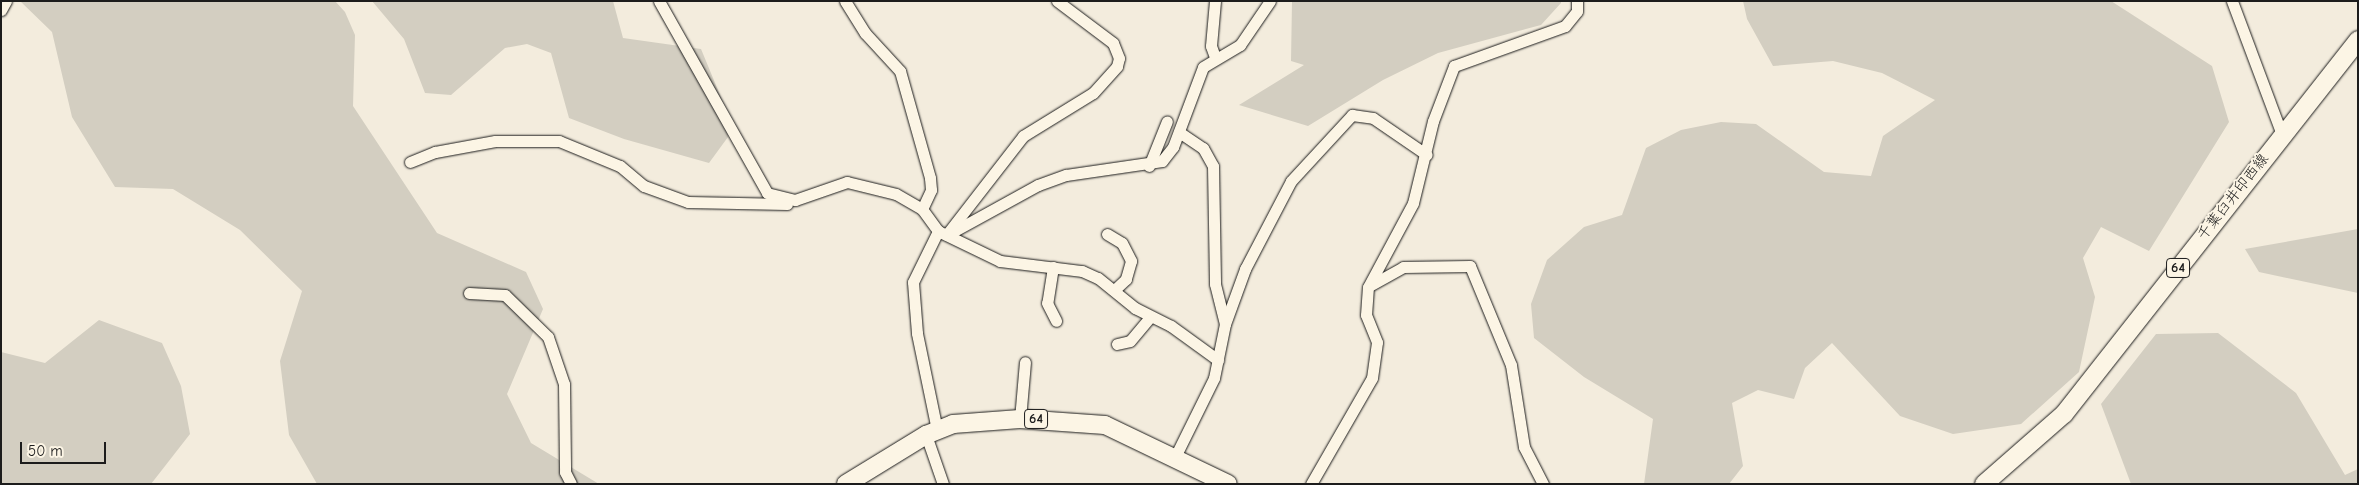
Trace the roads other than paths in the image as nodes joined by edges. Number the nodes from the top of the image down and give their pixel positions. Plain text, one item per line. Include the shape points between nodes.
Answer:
1 (6, 1) edge
2 (659, 1) edge
3 (845, 1) edge
4 (1057, 1) edge
5 (1215, 1) edge
6 (1270, 1) edge
7 (1577, 1) edge
8 (2232, 1) edge
9 (1, 10) edge
10 (2358, 40) edge
11 (1215, 58) junction
12 (1166, 120) dead end
13 (1179, 132) junction
14 (2282, 134) junction
15 (1427, 155) junction
16 (410, 162) dead end
17 (1149, 166) junction
18 (795, 200) junction
19 (922, 209) junction
20 (942, 233) junction
21 (1107, 234) dead end
22 (1053, 267) junction
23 (1368, 287) junction
24 (1114, 290) junction
25 (469, 293) dead end
26 (1150, 317) junction
27 (1056, 321) dead end
28 (1225, 324) junction
29 (1117, 344) dead end
30 (1218, 360) junction
31 (1024, 362) dead end
32 (1020, 418) junction
33 (932, 433) junction
34 (1175, 457) junction
35 (1200, 477) edge
36 (570, 484) edge
37 (846, 484) edge
38 (943, 484) edge
39 (1228, 484) edge
40 (1312, 484) edge
41 (1543, 484) edge
42 (1984, 484) edge

1 - 9 street
2 - 18 street via 767,193
3 - 19 street via 865,33 900,71 930,178 931,190
4 - 20 street via 1113,43 1119,58 1116,66 1093,93 1023,136
5 - 11 street via 1211,46
6 - 11 street via 1240,46
7 - 15 street via 1577,11 1565,26 1454,66 1433,122
8 - 14 street
10 - 14 main road, 千葉臼井印西線 / 64
11 - 13 street via 1204,67
12 - 17 street
13 - 17 street via 1169,154
13 - 28 street via 1203,148 1213,166 1215,284
14 - 42 main road, 千葉臼井印西線 / 64 via 2064,414
15 - 23 street via 1413,203
15 - 28 street via 1362,114 1342,122 1280,199 1245,269
16 - 18 street via 463,146 526,138 584,149 620,166 644,186 688,202 711,199 779,205
17 - 20 street via 1066,175 1038,185
18 - 19 street via 847,182 896,194
19 - 20 street
20 - 22 street via 1006,263
20 - 33 street via 913,282
21 - 24 street via 1122,242 1131,261 1126,279
22 - 24 street via 1082,271
22 - 27 street via 1047,303
23 - 40 street via 1366,315 1377,342 1372,378
23 - 41 street via 1403,267 1470,266 1511,365 1524,447
24 - 26 street
25 - 36 street via 505,295 548,337 564,384 565,472
26 - 29 street via 1130,341
26 - 30 street via 1171,326
28 - 30 street
30 - 34 street via 1214,378
31 - 32 street
32 - 33 main road, 64 via 970,420
32 - 34 main road, 64 via 1105,426
33 - 37 main road, 64
33 - 38 street
34 - 35 main road, 64
35 - 39 main road, 64

